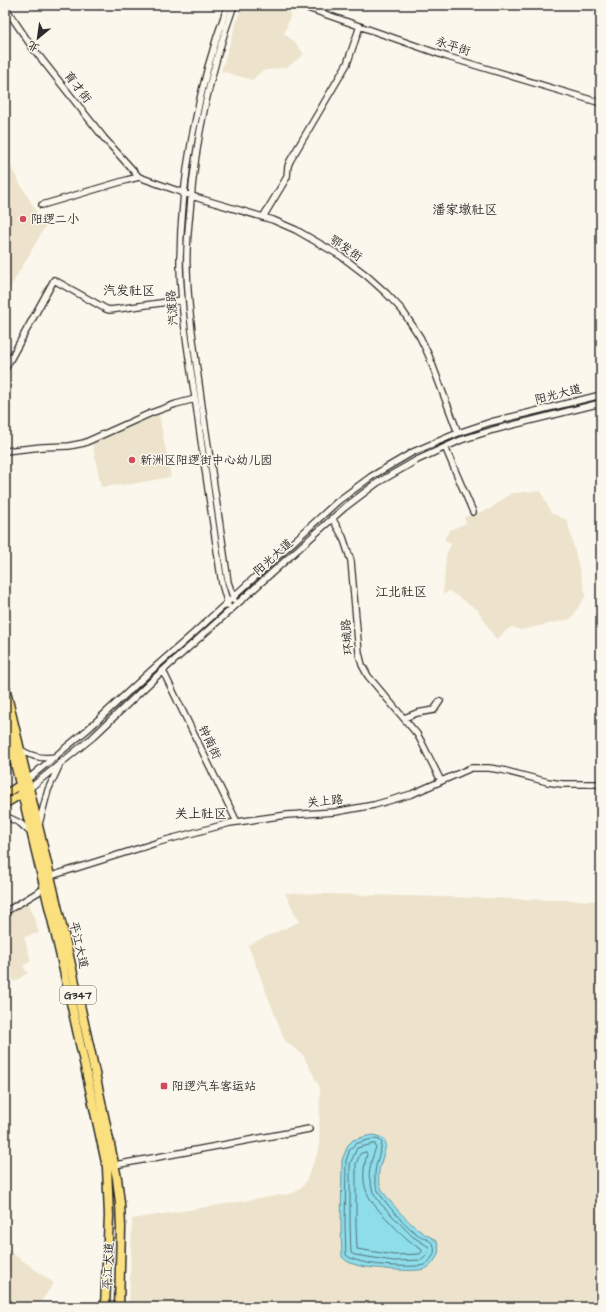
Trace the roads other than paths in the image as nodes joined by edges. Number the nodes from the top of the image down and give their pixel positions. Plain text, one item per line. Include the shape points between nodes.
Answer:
1 (228, 5) edge
2 (234, 5) edge
3 (299, 5) edge
4 (5, 7) edge
5 (360, 26) junction
6 (601, 103) edge
7 (140, 177) junction
8 (185, 193) junction
9 (191, 195) junction
10 (42, 205) dead end
11 (263, 216) junction
12 (182, 300) junction
13 (5, 368) edge
14 (601, 395) edge
15 (195, 399) junction
16 (601, 404) edge
17 (458, 433) junction
18 (445, 447) junction
19 (5, 451) edge
20 (473, 512) dead end
21 (332, 518) junction
22 (233, 597) junction
23 (228, 602) junction
24 (236, 606) junction
25 (230, 611) junction
26 (163, 671) junction
27 (5, 687) edge
28 (440, 701) dead end
29 (404, 718) junction
30 (5, 721) edge
31 (12, 747) junction
32 (21, 750) junction
33 (56, 756) junction
34 (61, 763) junction
35 (5, 768) edge
36 (28, 779) junction
37 (441, 781) junction
38 (601, 784) edge
39 (21, 785) junction
40 (30, 788) junction
41 (23, 793) junction
42 (5, 794) edge
43 (5, 804) edge
44 (5, 816) edge
45 (237, 822) junction
46 (39, 826) junction
47 (32, 834) junction
48 (51, 876) junction
49 (45, 888) junction
50 (5, 912) edge
51 (309, 1129) dead end
52 (115, 1165) junction
53 (105, 1307) edge
54 (119, 1307) edge

1 - 8 street, 汽渡路 via 209,62 200,101 190,146
2 - 9 street, 汽渡路 via 215,64 206,103
3 - 5 street, 永平街
4 - 7 street, 育才街 via 32,47 99,132
5 - 6 street, 永平街 via 448,57
5 - 11 street via 347,64 290,161 287,177
7 - 8 street, 鄂发街
7 - 10 street
8 - 9 street, 鄂发街
8 - 12 street, 汽渡路 via 180,251
9 - 11 street, 鄂发街
9 - 22 street, 汽渡路 via 187,267 193,338 228,582
11 - 17 street, 鄂发街 via 296,230 328,248 366,275 395,301 425,347
12 - 13 street via 110,310 54,280
12 - 15 street, 汽渡路
14 - 17 street, 阳光大道 via 491,422
15 - 19 street via 151,413 84,443
15 - 23 street, 汽渡路 via 222,584
16 - 18 street, 阳光大道 via 493,430
17 - 22 street, 阳光大道 via 413,452 359,485
18 - 20 street
18 - 21 street, 阳光大道 via 377,483
21 - 24 street, 阳光大道
21 - 29 street, 环城路 via 352,561 362,665 368,676
22 - 23 street, 阳光大道
22 - 24 street, 汽渡路
23 - 25 street, 汽渡路
23 - 33 street, 阳光大道
24 - 25 street, 阳光大道
25 - 26 street, 阳光大道
26 - 34 street, 阳光大道 via 93,737
26 - 45 street, 钟南街
27 - 32 highway, 平江大道 / G347
28 - 29 street via 434,710
29 - 37 street, 环城路 via 421,741
30 - 31 highway, 平江大道 / G347
31 - 35 street
31 - 39 highway, 平江大道 / G347
32 - 33 street via 38,757
32 - 36 highway, 平江大道 / G347
33 - 36 street, 阳光大道
34 - 40 street, 阳光大道
34 - 46 street via 48,790
36 - 39 main road, 阳光大道
36 - 40 highway, 平江大道 / G347
37 - 38 street, 关上路 via 471,768 480,768 502,770 562,784
37 - 45 street, 关上路 via 412,794 374,805 335,812
39 - 41 highway, 平江大道 / G347
39 - 42 main road, 阳光大道
40 - 41 main road, 阳光大道
40 - 46 highway, 平江大道 / G347
41 - 43 main road, 阳光大道
41 - 47 highway, 平江大道 / G347
44 - 47 street via 20,823
45 - 48 street, 关上路 via 159,842
46 - 48 highway, 平江大道 / G347
47 - 49 highway, 平江大道 / G347
48 - 52 highway, 平江大道 / G347
49 - 50 street
49 - 53 highway, 平江大道 / G347 via 107,1167 109,1216
51 - 52 street
52 - 54 highway, 平江大道 / G347 via 121,1215

